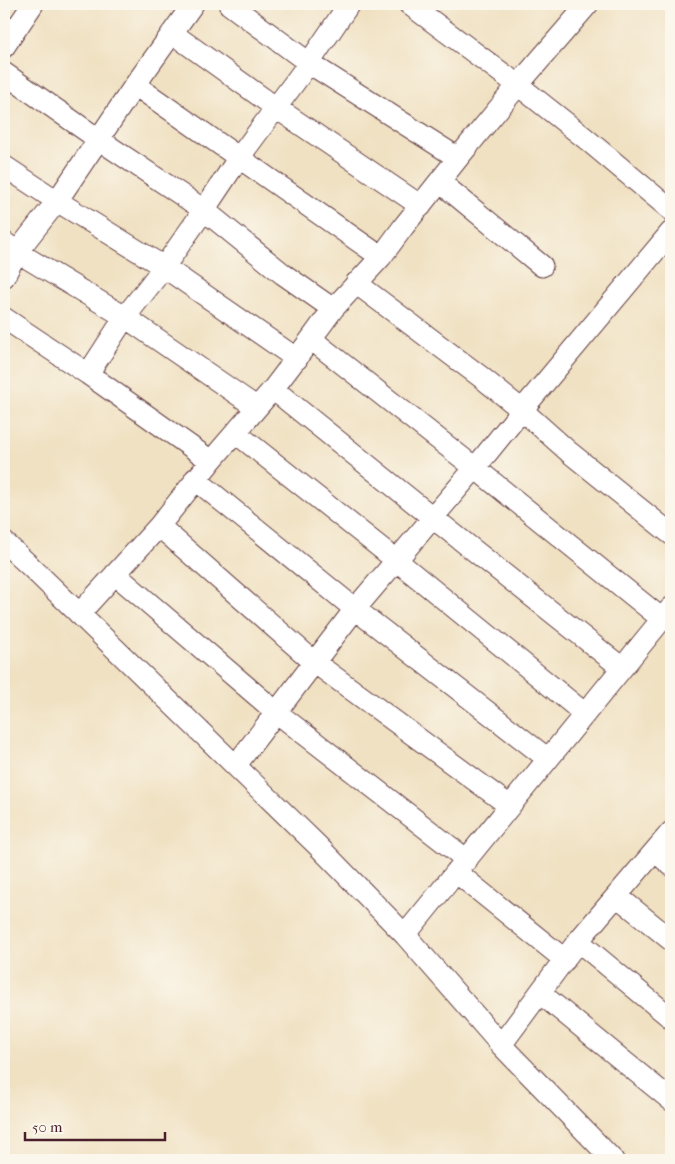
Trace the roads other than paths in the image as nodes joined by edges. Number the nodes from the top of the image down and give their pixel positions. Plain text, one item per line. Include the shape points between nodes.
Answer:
1 (32, 4) edge
2 (193, 4) edge
3 (229, 4) edge
4 (349, 4) edge
5 (409, 4) edge
6 (588, 4) edge
7 (172, 33) junction
8 (4, 47) edge
9 (309, 63) junction
10 (4, 73) edge
11 (135, 85) junction
12 (518, 85) junction
13 (275, 108) junction
14 (98, 139) junction
15 (238, 158) junction
16 (458, 158) junction
17 (4, 166) edge
18 (440, 182) junction
19 (57, 201) junction
20 (421, 206) junction
21 (204, 210) junction
22 (671, 210) edge
23 (671, 232) edge
24 (10, 247) edge
25 (381, 257) junction
26 (542, 266) dead end
27 (164, 267) junction
28 (4, 277) edge
29 (356, 283) junction
30 (333, 309) junction
31 (125, 317) junction
32 (4, 318) edge
33 (311, 339) junction
34 (296, 359) junction
35 (88, 374) junction
36 (273, 389) junction
37 (256, 407) junction
38 (522, 410) junction
39 (236, 433) junction
40 (211, 460) junction
41 (475, 468) junction
42 (195, 479) junction
43 (432, 517) junction
44 (159, 526) junction
45 (671, 534) edge
46 (4, 542) edge
47 (396, 560) junction
48 (115, 574) junction
49 (355, 609) junction
50 (667, 613) edge
51 (79, 614) junction
52 (314, 662) junction
53 (622, 668) junction
54 (276, 712) junction
55 (584, 714) junction
56 (548, 759) junction
57 (236, 765) junction
58 (510, 806) junction
59 (671, 832) edge
60 (655, 852) junction
61 (671, 865) edge
62 (461, 866) junction
63 (618, 896) junction
64 (405, 935) junction
65 (671, 940) edge
66 (578, 942) junction
67 (565, 960) junction
68 (540, 993) junction
69 (671, 1018) edge
70 (501, 1045) junction
71 (671, 1100) edge
72 (613, 1160) edge

1 - 8 street
2 - 7 street
3 - 9 street
4 - 9 street
5 - 12 street
6 - 12 street
7 - 11 street
7 - 13 street
9 - 13 street
9 - 16 street
10 - 14 street
11 - 14 street
11 - 15 street
12 - 16 street
12 - 22 street
13 - 15 street
13 - 20 street
14 - 19 street
14 - 21 street
15 - 21 street
15 - 25 street
16 - 18 street
17 - 19 street
18 - 20 street
18 - 26 street
19 - 24 street
19 - 27 street
20 - 25 street
21 - 27 street
21 - 30 street via 283,274
23 - 38 street
24 - 28 street
24 - 31 street
25 - 29 street
27 - 31 street
27 - 34 street
29 - 30 street
29 - 38 street
30 - 33 street
31 - 35 street
31 - 37 street
32 - 35 street
33 - 34 street
33 - 41 street
34 - 36 street
35 - 40 street
36 - 37 street
36 - 43 street
37 - 39 street
38 - 41 street
38 - 45 street
39 - 40 street
39 - 47 street
40 - 42 street
41 - 43 street
41 - 50 street
42 - 44 street
42 - 49 street
43 - 47 street
43 - 53 street
44 - 48 street
44 - 52 street
46 - 51 street
47 - 49 street
47 - 55 street
48 - 51 street
48 - 54 street
49 - 52 street
49 - 56 street
50 - 53 street
51 - 57 street
52 - 54 street
52 - 58 street
53 - 55 street
54 - 57 street
54 - 62 street
55 - 56 street
56 - 58 street
57 - 64 street
58 - 62 street
59 - 60 street
60 - 61 street
60 - 63 street
62 - 64 street
62 - 67 street
63 - 65 street
63 - 66 street
64 - 70 street
66 - 67 street
66 - 69 street
67 - 68 street
68 - 70 street
68 - 71 street
70 - 72 street

